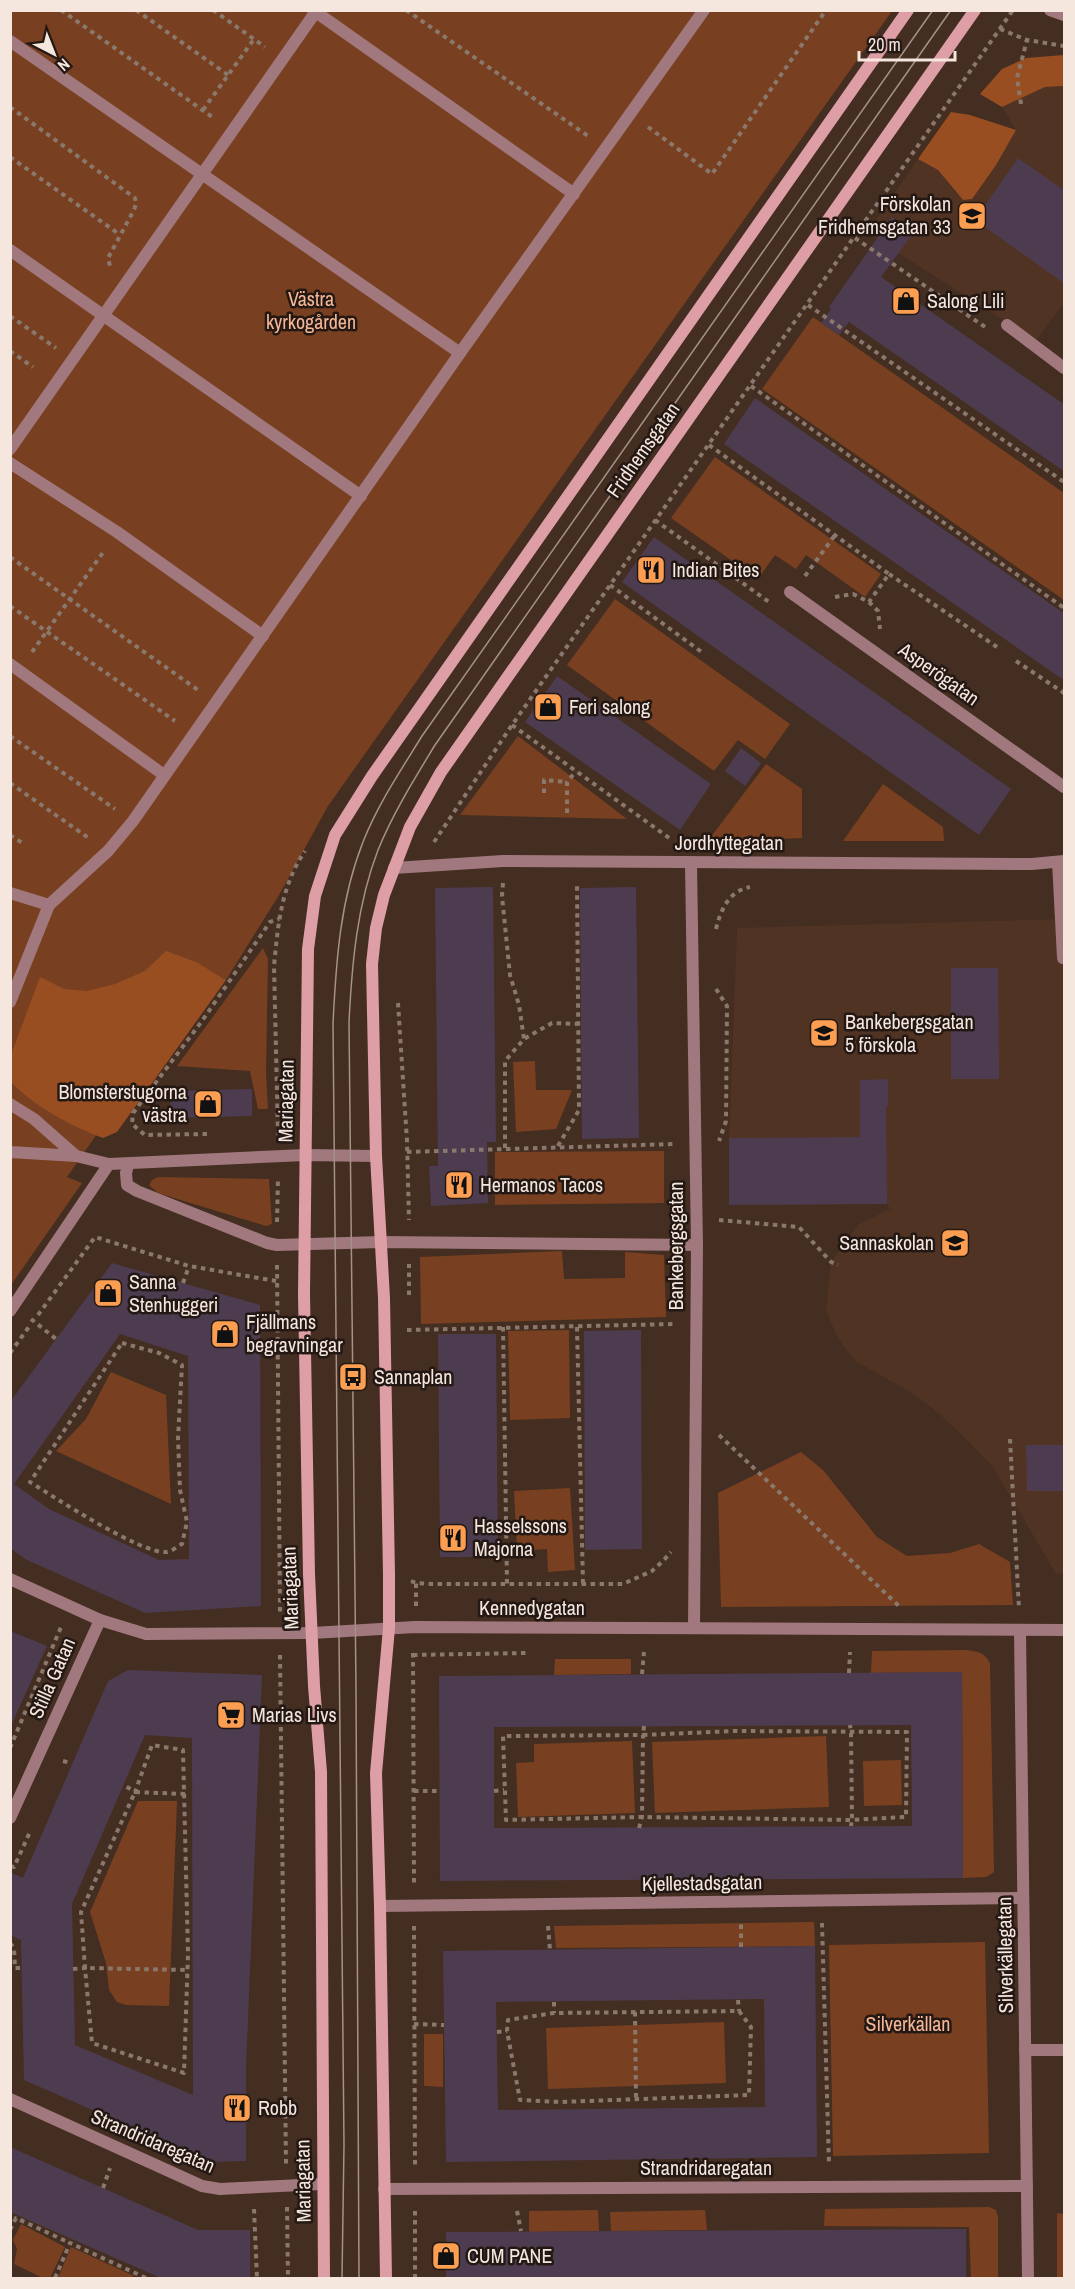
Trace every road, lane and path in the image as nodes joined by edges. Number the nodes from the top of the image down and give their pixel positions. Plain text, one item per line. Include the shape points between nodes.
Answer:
1 (61, 10) edge
2 (136, 10) edge
3 (213, 10) edge
4 (406, 10) edge
5 (704, 10) edge
6 (826, 10) edge
7 (908, 10) edge
8 (975, 10) edge
9 (1012, 10) edge
10 (1050, 10) edge
11 (315, 11) edge
12 (1065, 15) edge
13 (1000, 29) junction
14 (254, 39) junction
15 (1027, 40) junction
16 (10, 41) edge
17 (1065, 46) edge
18 (282, 59) junction
19 (228, 75) junction
20 (1021, 104) dead end
21 (10, 107) edge
22 (203, 110) junction
23 (631, 115) junction
24 (232, 131) junction
25 (606, 149) junction
26 (10, 157) edge
27 (202, 174) junction
28 (574, 194) junction
29 (119, 234) junction
30 (855, 238) junction
31 (10, 249) edge
32 (127, 284) junction
33 (808, 305) junction
34 (10, 316) edge
35 (105, 316) junction
36 (1006, 324) joint
37 (10, 351) edge
38 (460, 353) junction
39 (74, 360) junction
40 (33, 367) dead end
41 (1065, 368) edge
42 (751, 386) junction
43 (709, 445) junction
44 (10, 449) edge
45 (10, 463) edge
46 (1065, 482) edge
47 (361, 496) junction
48 (655, 520) junction
49 (117, 532) junction
50 (835, 536) junction
51 (10, 558) edge
52 (889, 574) junction
53 (610, 585) junction
54 (790, 592) junction
55 (70, 599) junction
56 (869, 602) dead end
57 (10, 606) edge
58 (1065, 608) edge
59 (47, 631) junction
60 (263, 636) junction
61 (997, 647) dead end
62 (703, 653) dead end
63 (1016, 661) dead end
64 (15, 667) edge
65 (1065, 693) edge
66 (216, 702) junction
67 (512, 725) junction
68 (193, 734) junction
69 (10, 736) edge
70 (576, 771) junction
71 (164, 775) junction
72 (567, 782) junction
73 (10, 783) edge
74 (1065, 787) edge
75 (544, 794) dead end
76 (567, 813) dead end
77 (133, 821) junction
78 (10, 835) edge
79 (24, 844) dead end
80 (674, 844) dead end
81 (108, 851) junction
82 (1062, 861) edge
83 (691, 864) junction
84 (421, 866) junction
85 (394, 868) junction
86 (566, 881) dead end
87 (577, 881) junction
88 (587, 881) dead end
89 (513, 883) dead end
90 (755, 886) dead end
91 (10, 892) edge
92 (315, 896) joint
93 (49, 905) junction
94 (279, 919) dead end
95 (716, 932) dead end
96 (1063, 958) edge
97 (713, 985) dead end
98 (398, 1001) dead end
99 (10, 1002) edge
100 (578, 1024) junction
101 (524, 1039) junction
102 (10, 1104) edge
103 (674, 1133) dead end
104 (211, 1134) dead end
105 (267, 1134) dead end
106 (718, 1143) dead end
107 (558, 1147) junction
108 (505, 1148) junction
109 (10, 1152) edge
110 (407, 1152) junction
111 (304, 1155) junction
112 (76, 1156) junction
113 (278, 1156) junction
114 (376, 1156) junction
115 (109, 1164) junction
116 (128, 1165) junction
117 (717, 1209) dead end
118 (381, 1242) junction
119 (409, 1242) junction
120 (303, 1244) junction
121 (277, 1245) junction
122 (697, 1245) junction
123 (838, 1265) dead end
124 (189, 1266) junction
125 (276, 1281) junction
126 (183, 1283) dead end
127 (12, 1309) edge
128 (33, 1321) junction
129 (503, 1327) junction
130 (577, 1327) junction
131 (407, 1330) dead end
132 (678, 1335) dead end
133 (56, 1339) dead end
134 (161, 1347) dead end
135 (10, 1353) edge
136 (159, 1353) junction
137 (95, 1368) dead end
138 (102, 1372) junction
139 (1010, 1439) dead end
140 (715, 1443) dead end
141 (674, 1544) dead end
142 (403, 1576) dead end
143 (10, 1579) edge
144 (417, 1583) junction
145 (507, 1584) junction
146 (583, 1584) junction
147 (892, 1610) dead end
148 (1008, 1610) dead end
149 (60, 1620) dead end
150 (100, 1620) junction
151 (416, 1627) junction
152 (389, 1628) junction
153 (694, 1628) junction
154 (1065, 1630) edge
155 (1020, 1631) junction
156 (279, 1632) junction
157 (312, 1633) junction
158 (861, 1651) dead end
159 (633, 1652) dead end
160 (840, 1652) dead end
161 (850, 1652) junction
162 (538, 1653) dead end
163 (413, 1655) junction
164 (268, 1656) dead end
165 (280, 1656) junction
166 (849, 1673) dead end
167 (642, 1674) dead end
168 (850, 1725) dead end
169 (644, 1726) dead end
170 (851, 1733) junction
171 (643, 1735) junction
172 (11, 1745) edge
173 (68, 1750) dead end
174 (63, 1761) junction
175 (71, 1763) dead end
176 (58, 1772) dead end
177 (124, 1785) dead end
178 (504, 1790) junction
179 (414, 1791) junction
180 (440, 1791) dead end
181 (494, 1791) dead end
182 (135, 1792) junction
183 (184, 1794) junction
184 (642, 1817) junction
185 (10, 1818) edge
186 (852, 1820) junction
187 (33, 1825) dead end
188 (851, 1826) dead end
189 (639, 1828) dead end
190 (10, 1866) edge
191 (1023, 1898) junction
192 (822, 1900) junction
193 (380, 1906) junction
194 (414, 1906) junction
195 (10, 1943) edge
196 (21, 1968) dead end
197 (85, 1968) junction
198 (73, 1969) dead end
199 (188, 1970) junction
200 (738, 2000) dead end
201 (554, 2002) dead end
202 (739, 2011) junction
203 (635, 2012) junction
204 (554, 2013) junction
205 (414, 2024) junction
206 (444, 2025) dead end
207 (507, 2031) junction
208 (497, 2032) dead end
209 (1025, 2050) junction
210 (1065, 2050) edge
211 (10, 2099) edge
212 (636, 2099) junction
213 (561, 2102) junction
214 (561, 2110) dead end
215 (112, 2164) dead end
216 (322, 2184) junction
217 (286, 2186) junction
218 (829, 2187) junction
219 (1027, 2187) junction
220 (103, 2188) dead end
221 (415, 2188) junction
222 (384, 2189) junction
223 (516, 2207) dead end
224 (254, 2209) dead end
225 (13, 2217) edge
226 (10, 2230) edge
227 (521, 2231) dead end
228 (70, 2243) junction
229 (55, 2278) edge
230 (142, 2278) edge
231 (257, 2278) edge
232 (288, 2278) edge
233 (324, 2278) edge
234 (386, 2278) edge
235 (415, 2278) edge
236 (1028, 2278) edge

1 - 22 path
2 - 19 path
3 - 14 path
4 - 25 path
5 - 23 street
6 - 23 path via 712,174
7 - 92 street, Fridhemsgatan via 372,776 335,835
8 - 85 street, Fridhemsgatan via 441,772 410,827
9 - 13 path
10 - 12 street
11 - 18 street
11 - 28 street
13 - 15 path
13 - 30 path
14 - 18 path
14 - 19 path
15 - 17 path
15 - 20 path via 1017,78
16 - 27 street
18 - 24 street
19 - 22 path
21 - 29 path via 135,198 134,210
22 - 24 path
23 - 25 street
24 - 27 street
25 - 28 street
26 - 29 path
27 - 32 street
27 - 38 street
28 - 38 street
29 - 32 path via 108,258 110,266
30 - 33 path
30 - 36 path via 987,328
31 - 35 street
32 - 35 street
33 - 42 path
33 - 46 path
34 - 39 path
35 - 39 street
35 - 47 street
36 - 41 street
37 - 40 path
38 - 47 street
39 - 44 street
42 - 43 path
42 - 58 path
43 - 48 path
43 - 50 path
45 - 49 street
47 - 60 street
48 - 53 path
48 - 54 path via 777,608
49 - 55 path
49 - 60 street
50 - 52 path
50 - 54 path
51 - 55 path
52 - 56 path
52 - 61 path
53 - 62 path
53 - 67 path
54 - 74 street, Asperögatan
55 - 59 path
55 - 66 path
57 - 59 path
59 - 64 path
59 - 68 path
60 - 66 street
63 - 65 path
64 - 71 street
66 - 68 street
67 - 70 path
67 - 84 path
68 - 71 street
69 - 77 path
70 - 72 path
70 - 80 path via 670,837
71 - 77 street
72 - 75 path via 544,780
72 - 76 path
73 - 81 path
77 - 81 street
78 - 79 path
81 - 93 street
82 - 83 street, Jordhyttegatan
82 - 96 street
83 - 84 street, Jordhyttegatan via 503,861
83 - 122 street, Bankebergsgatan
84 - 85 street, Jordhyttegatan
85 - 114 street, Fridhemsgatan via 376,928 372,964
86 - 87 path
87 - 88 path
87 - 100 path
89 - 101 path via 502,883 502,896 510,975
90 - 95 path via 738,889 727,900
91 - 93 street
92 - 111 street, Mariagatan via 308,949
93 - 99 street
94 - 104 path via 270,922 133,1113 132,1124 145,1135
97 - 106 path via 727,1006 726,1121
98 - 110 path
100 - 101 path via 552,1023
100 - 107 path via 579,1110
101 - 108 path via 505,1060
102 - 112 street via 34,1119
103 - 107 path via 674,1144
105 - 113 path via 278,1134
107 - 108 path
108 - 110 path
109 - 112 street
110 - 119 path
111 - 113 street
111 - 114 street
111 - 120 street, Mariagatan
112 - 115 street
113 - 116 street
113 - 121 path
114 - 118 street
115 - 116 street
115 - 127 street
116 - 121 street via 127,1185 137,1191
117 - 123 path via 718,1220 798,1227
118 - 119 street
118 - 120 street
118 - 152 street
119 - 122 street
120 - 121 street
120 - 157 street, Mariagatan
121 - 125 path
122 - 153 street, Bankebergsgatan
124 - 125 path
124 - 126 path
124 - 128 path via 95,1237
125 - 156 path
127 - 128 path
128 - 133 path
128 - 135 path
129 - 130 path
129 - 131 path
129 - 145 path
130 - 132 path via 678,1324
130 - 146 path
134 - 136 path
136 - 138 path via 122,1343
136 - 138 path via 182,1365 178,1438 180,1490 187,1522 182,1544 167,1552 146,1551 30,1482
137 - 138 path
139 - 148 path via 1019,1610
140 - 147 path via 715,1431 903,1610
141 - 146 path via 663,1562 642,1577 623,1584
142 - 144 path
143 - 150 street, Kennedygatan
144 - 145 path
144 - 151 path
145 - 146 path
149 - 172 path via 63,1623
150 - 156 street, Kennedygatan via 146,1634
150 - 185 street, Stilla Gatan
151 - 152 street, Kennedygatan
151 - 153 street, Kennedygatan
151 - 163 path
152 - 157 street, Kennedygatan
152 - 193 street via 376,1773
153 - 155 street, Kennedygatan
154 - 155 street, Kennedygatan
155 - 191 street, Silverkällegatan
156 - 157 street, Kennedygatan
156 - 165 path
157 - 216 street, Mariagatan via 321,1772
158 - 161 path
159 - 167 path via 644,1652
160 - 161 path
161 - 166 path
162 - 163 path
163 - 179 path
164 - 165 path
165 - 217 path
168 - 170 path
169 - 171 path
170 - 171 path via 734,1731
170 - 186 path
170 - 186 path via 907,1732 906,1817
171 - 178 path via 504,1736
171 - 184 path
173 - 174 path
174 - 175 path
174 - 176 path
177 - 182 path
178 - 181 path
178 - 184 path via 506,1820
179 - 180 path
179 - 194 path
182 - 183 path
182 - 183 path via 152,1745 183,1750
182 - 197 path via 81,1912
183 - 199 path
184 - 186 path
184 - 189 path
186 - 188 path
187 - 190 path via 14,1867
191 - 192 street, Kjellestadsgatan
191 - 209 street, Silverkällegatan
192 - 194 street, Kjellestadsgatan
192 - 218 path
193 - 194 street, Kjellestadsgatan
193 - 222 street
194 - 205 path
195 - 196 path via 15,1968
197 - 198 path
197 - 199 path
197 - 199 path via 92,2043 184,2073
200 - 202 path
201 - 204 path
202 - 203 path
202 - 212 path via 751,2027 749,2095
203 - 204 path
203 - 212 path
204 - 207 path via 508,2020
205 - 206 path
205 - 221 path
207 - 208 path
207 - 213 path via 520,2100
209 - 210 street
209 - 219 street, Silverkällegatan
211 - 217 street, Strandridaregatan via 202,2186
212 - 213 path
213 - 214 path
215 - 220 path
216 - 217 street, Strandridaregatan
216 - 233 street, Mariagatan
217 - 232 path
218 - 219 street, Strandridaregatan
218 - 221 street, Strandridaregatan
219 - 236 street, Silverkällegatan
221 - 222 street, Strandridaregatan
221 - 235 path
222 - 234 street
223 - 227 path
224 - 231 path
225 - 226 path
225 - 228 path
228 - 229 path
228 - 230 path

